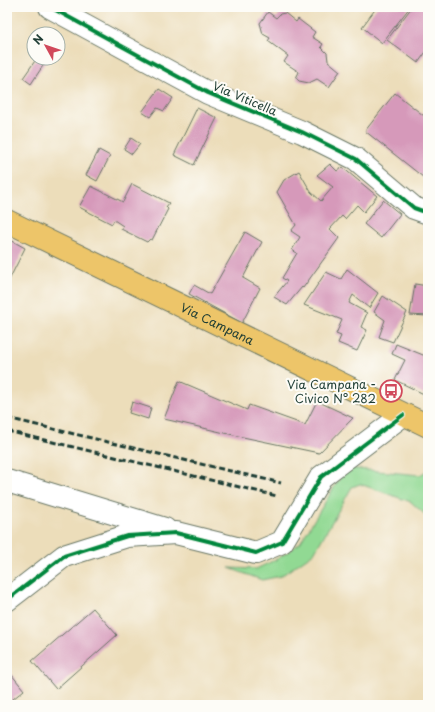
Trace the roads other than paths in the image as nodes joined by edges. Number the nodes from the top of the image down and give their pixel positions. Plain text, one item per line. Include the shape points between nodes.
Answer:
1 (50, 7) edge
2 (428, 213) edge
3 (7, 221) edge
4 (403, 415) junction
5 (428, 426) edge
6 (7, 481) edge
7 (176, 533) junction
8 (7, 600) edge

1 - 2 street, Via Viticella via 208,93 302,132 356,159 414,208
3 - 4 main road, Via Campana
4 - 5 main road, Via Campana
4 - 7 street via 320,477 282,542 256,553
6 - 7 street
7 - 8 street via 127,536 64,556

